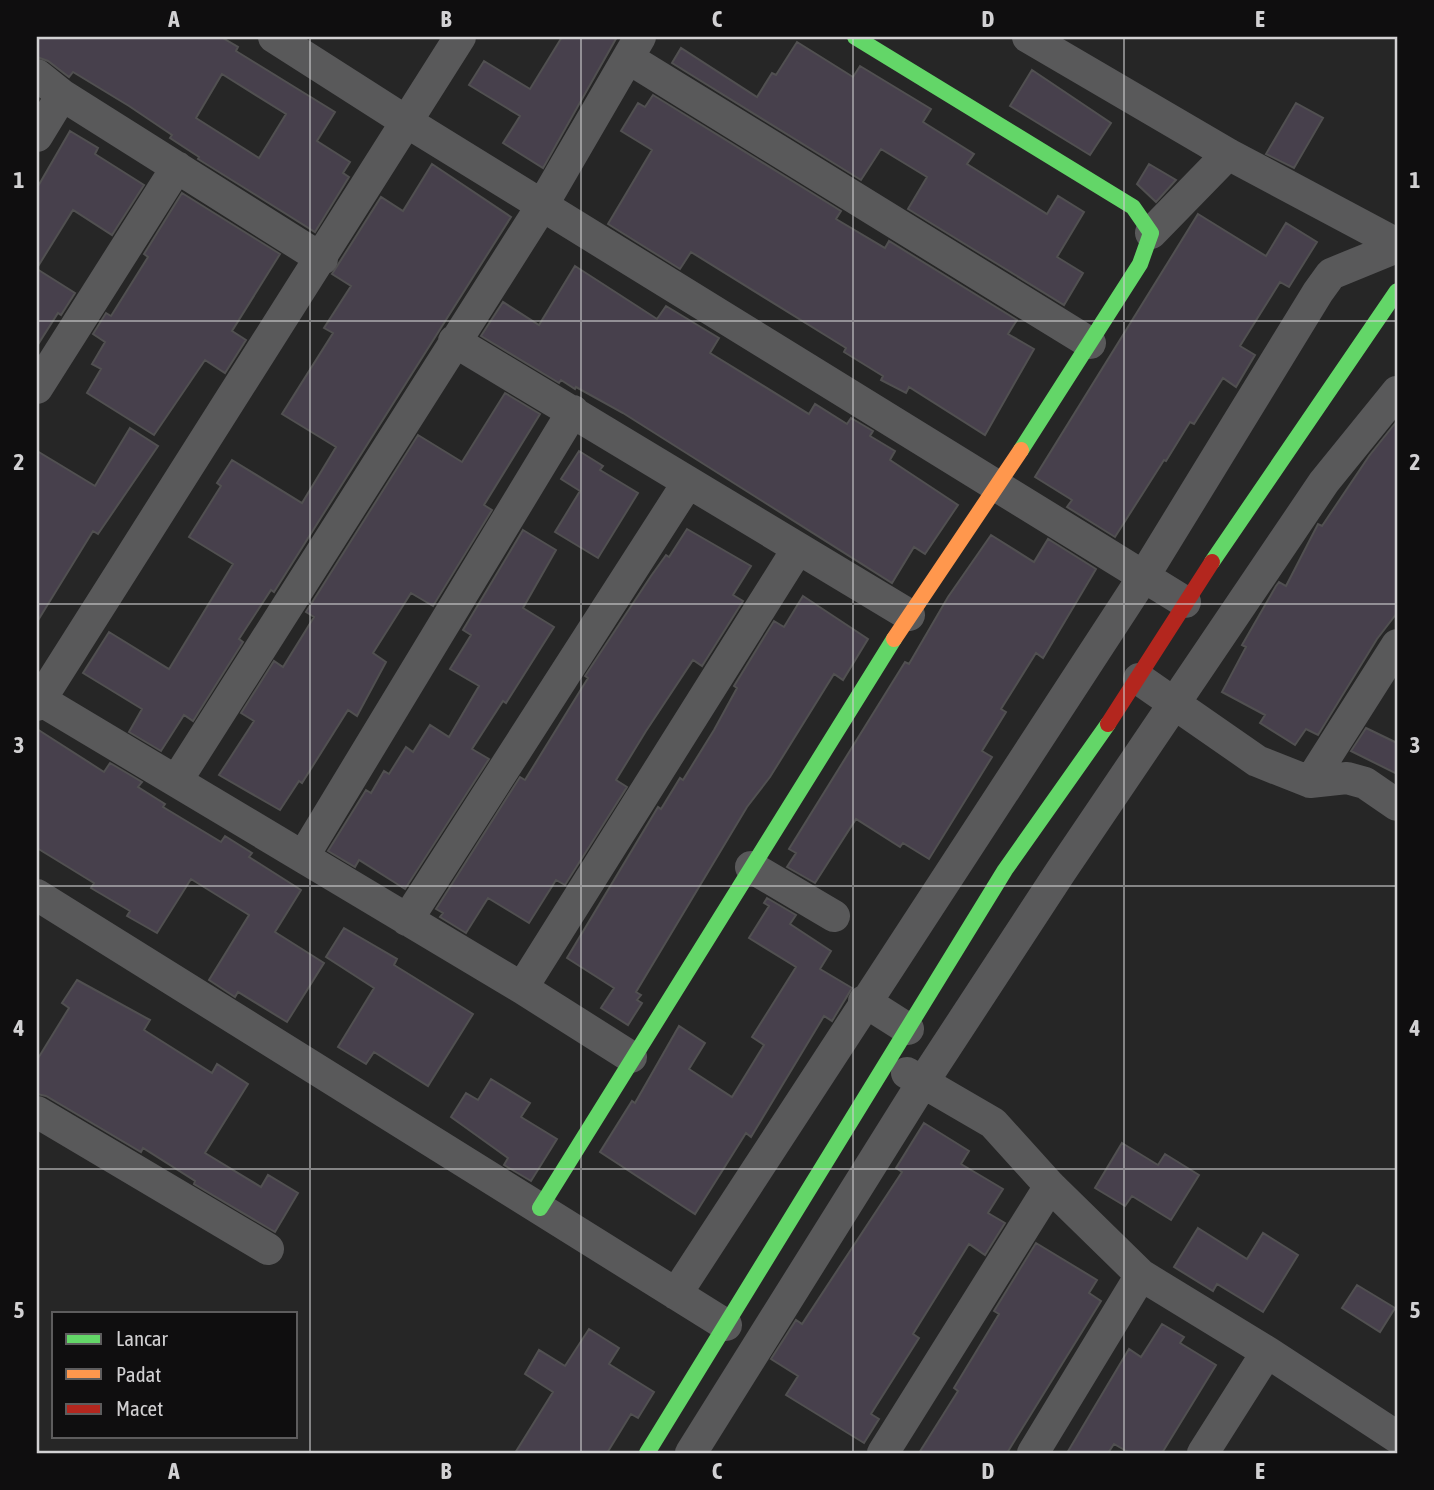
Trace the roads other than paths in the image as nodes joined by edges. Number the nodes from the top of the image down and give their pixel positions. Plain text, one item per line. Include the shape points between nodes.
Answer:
1 (274, 37) edge
2 (460, 37) edge
3 (855, 37) edge
4 (1028, 37) edge
5 (634, 48) edge
6 (37, 75) edge
7 (62, 95) junction
8 (407, 122) junction
9 (37, 136) edge
10 (1228, 154) junction
11 (177, 167) junction
12 (542, 204) junction
13 (1151, 233) junction
14 (1397, 245) edge
15 (322, 259) junction
16 (1397, 291) edge
17 (454, 341) junction
18 (1090, 343) junction
19 (37, 388) edge
20 (1396, 395) edge
21 (573, 411) junction
22 (687, 484) junction
23 (997, 488) junction
24 (797, 550) junction
25 (1208, 568) junction
26 (1144, 576) junction
27 (1249, 593) junction
28 (1185, 602) junction
29 (909, 615) junction
30 (1397, 645) edge
31 (1139, 679) junction
32 (38, 701) edge
33 (1175, 705) junction
34 (177, 780) junction
35 (1310, 782) junction
36 (1397, 805) edge
37 (303, 858) junction
38 (751, 866) junction
39 (37, 895) edge
40 (834, 916) dead end
41 (407, 920) junction
42 (522, 988) junction
43 (864, 1001) junction
44 (908, 1028) junction
45 (631, 1057) junction
46 (888, 1062) junction
47 (923, 1082) junction
48 (37, 1112) edge
49 (1050, 1186) junction
50 (540, 1208) junction
51 (268, 1250) dead end
52 (1142, 1275) junction
53 (746, 1292) junction
54 (676, 1294) junction
55 (779, 1310) junction
56 (726, 1325) junction
57 (1267, 1352) junction
58 (1397, 1437) edge
59 (647, 1453) edge
60 (691, 1453) edge
61 (883, 1453) edge
62 (1033, 1453) edge
63 (1203, 1453) edge

1 - 8 street
2 - 8 street
3 - 13 street via 1133,207
4 - 10 street
5 - 12 street
5 - 18 street
6 - 7 street
7 - 9 street
7 - 11 street
8 - 12 street
8 - 15 street
10 - 13 street
10 - 14 street
11 - 15 street
11 - 19 street
12 - 17 street
12 - 23 street
13 - 18 street via 1140,264
14 - 26 street via 1331,274
15 - 32 street
16 - 25 street
17 - 21 street
17 - 34 street
18 - 23 street
20 - 27 street via 1324,482
21 - 22 street
21 - 37 street
22 - 24 street
22 - 41 street
23 - 26 street
23 - 29 street
24 - 29 street
24 - 42 street
25 - 27 street
25 - 28 street
26 - 28 street
26 - 43 street
27 - 33 street
28 - 31 street
29 - 38 street
30 - 35 street
31 - 33 street
31 - 44 street via 1005,870
32 - 34 street
33 - 35 street via 1256,761
33 - 47 street
34 - 37 street
35 - 36 street via 1347,778 1364,783
37 - 41 street
38 - 40 street
38 - 45 street
39 - 50 street
41 - 42 street
42 - 45 street
43 - 44 street
43 - 54 street
44 - 46 street
45 - 50 street
46 - 47 street
46 - 53 street
47 - 49 street via 993,1124
47 - 55 street
48 - 51 street
49 - 52 street
49 - 61 street
50 - 54 street
52 - 57 street
52 - 62 street
53 - 55 street
53 - 56 street
54 - 56 street
55 - 60 street
56 - 59 street
57 - 58 street
57 - 63 street

